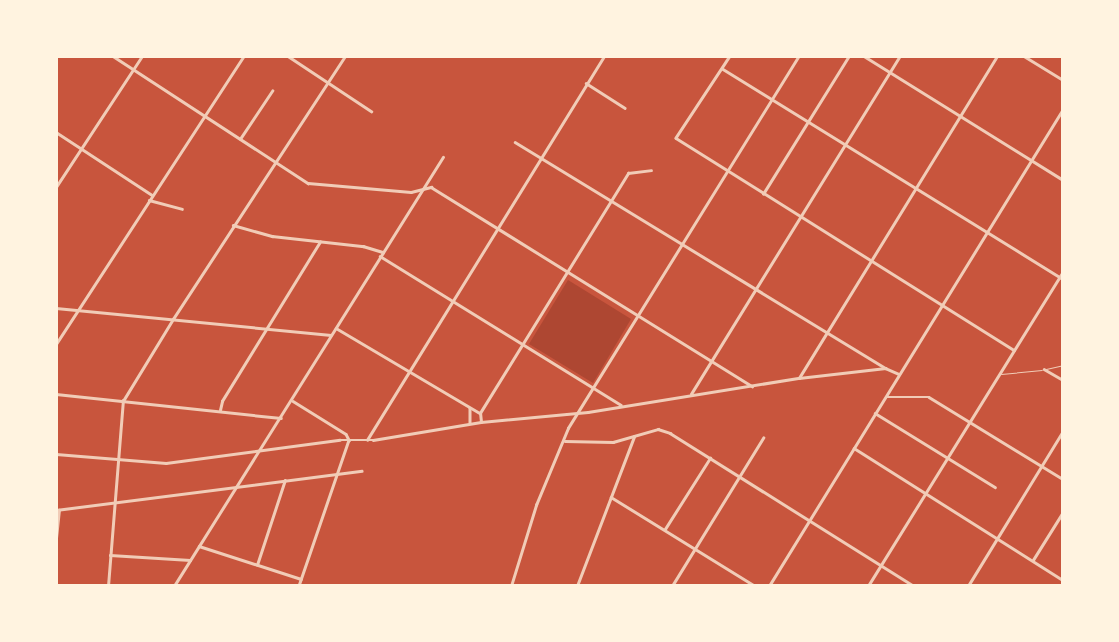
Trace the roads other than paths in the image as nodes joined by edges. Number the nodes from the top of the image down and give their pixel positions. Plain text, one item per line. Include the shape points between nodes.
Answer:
1 (113, 56) edge
2 (142, 56) edge
3 (244, 56) edge
4 (288, 56) edge
5 (345, 56) edge
6 (604, 56) edge
7 (730, 56) edge
8 (799, 56) edge
9 (849, 56) edge
10 (864, 56) edge
11 (900, 56) edge
12 (997, 56) edge
13 (1024, 56) edge
14 (133, 69) junction
15 (723, 69) junction
16 (890, 72) junction
17 (1063, 80) edge
18 (328, 82) junction
19 (586, 83) junction
20 (272, 91) dead end
21 (772, 100) junction
22 (625, 108) dead end
23 (1063, 109) edge
24 (371, 111) dead end
25 (205, 116) junction
26 (960, 116) junction
27 (808, 122) junction
28 (56, 132) edge
29 (240, 139) junction
30 (515, 142) dead end
31 (845, 145) junction
32 (81, 148) junction
33 (540, 156) junction
34 (443, 158) dead end
35 (1032, 161) junction
36 (275, 162) junction
37 (651, 170) dead end
38 (728, 171) junction
39 (1063, 180) edge
40 (56, 187) edge
41 (915, 188) junction
42 (423, 189) junction
43 (763, 194) junction
44 (152, 195) junction
45 (611, 199) junction
46 (149, 200) junction
47 (182, 209) dead end
48 (800, 217) junction
49 (233, 225) junction
50 (496, 228) junction
51 (988, 233) junction
52 (320, 242) junction
53 (684, 243) junction
54 (383, 252) junction
55 (380, 257) junction
56 (871, 262) junction
57 (568, 272) junction
58 (1063, 272) edge
59 (1062, 278) edge
60 (756, 288) junction
61 (452, 299) junction
62 (943, 306) junction
63 (56, 307) edge
64 (77, 309) junction
65 (639, 317) junction
66 (173, 319) junction
67 (268, 328) junction
68 (336, 328) junction
69 (828, 332) junction
70 (331, 335) junction
71 (56, 344) edge
72 (524, 344) junction
73 (1014, 350) junction
74 (712, 360) junction
75 (1063, 365) edge
76 (886, 368) junction
77 (1044, 369) junction
78 (408, 370) junction
79 (899, 374) junction
80 (999, 374) junction
81 (799, 378) junction
82 (1063, 380) edge
83 (752, 386) junction
84 (594, 387) junction
85 (56, 394) edge
86 (691, 394) junction
87 (885, 396) junction
88 (292, 400) junction
89 (123, 401) junction
90 (621, 405) junction
91 (470, 408) junction
92 (220, 410) junction
93 (481, 412) junction
94 (579, 413) junction
95 (875, 413) junction
96 (281, 418) junction
97 (481, 422) junction
98 (970, 422) junction
99 (470, 424) junction
100 (1063, 431) edge
101 (634, 437) junction
102 (763, 438) dead end
103 (349, 440) junction
104 (367, 440) junction
105 (564, 440) junction
106 (854, 448) junction
107 (260, 452) junction
108 (56, 454) edge
109 (710, 458) junction
110 (947, 458) junction
111 (118, 460) junction
112 (1042, 465) junction
113 (362, 471) dead end
114 (336, 475) junction
115 (739, 478) junction
116 (1063, 479) edge
117 (285, 480) junction
118 (239, 485) junction
119 (995, 487) dead end
120 (926, 494) junction
121 (611, 497) junction
122 (115, 502) junction
123 (58, 510) edge
124 (1063, 512) edge
125 (809, 522) junction
126 (665, 530) junction
127 (998, 537) junction
128 (56, 538) edge
129 (199, 547) junction
130 (695, 548) junction
131 (110, 555) junction
132 (190, 560) junction
133 (1033, 560) junction
134 (257, 565) junction
135 (881, 566) junction
136 (301, 579) junction
137 (1063, 580) edge
138 (108, 586) edge
139 (174, 586) edge
140 (299, 586) edge
141 (511, 586) edge
142 (577, 586) edge
143 (672, 586) edge
144 (755, 586) edge
145 (769, 586) edge
146 (868, 586) edge
147 (914, 586) edge
148 (968, 586) edge

1 - 14 street
2 - 14 street
3 - 25 street
4 - 18 street
5 - 18 street
6 - 19 street
7 - 15 street
8 - 21 street
9 - 27 street
10 - 16 street
11 - 16 street
12 - 26 street
13 - 17 street
14 - 25 street
14 - 32 street
15 - 21 street
15 - 38 street via 676,138
16 - 26 street
16 - 31 street
18 - 24 street
18 - 36 street
19 - 22 street
19 - 33 street
20 - 29 street
21 - 27 street
21 - 38 street
23 - 35 street
25 - 29 street
25 - 44 street
26 - 35 street
26 - 41 street
27 - 31 street
27 - 43 street
28 - 32 street
29 - 36 street
30 - 33 street
31 - 41 street
31 - 48 street
32 - 40 street
32 - 44 street
33 - 45 street
33 - 50 street
34 - 42 street
35 - 39 street
35 - 51 street
36 - 42 street via 308,183 411,192
36 - 49 street
37 - 45 street via 631,171
38 - 43 street
38 - 53 street
41 - 51 street
41 - 56 street
42 - 50 street via 431,187
42 - 54 street
43 - 48 street
44 - 46 street
45 - 53 street
45 - 57 street
46 - 47 street
46 - 64 street
48 - 56 street
48 - 60 street
49 - 52 street
49 - 66 street
50 - 57 street
50 - 61 street
51 - 59 street
51 - 62 street
52 - 54 street
52 - 67 street
53 - 60 street
53 - 65 street
54 - 55 street
55 - 61 street
55 - 68 street
56 - 62 street
56 - 69 street
57 - 65 street
57 - 72 street
58 - 59 street
59 - 73 street
60 - 69 street
60 - 74 street
61 - 72 street
61 - 78 street
62 - 73 street
62 - 79 street
63 - 64 street
64 - 66 street
64 - 71 street
65 - 74 street
65 - 84 street
66 - 67 street
66 - 89 street
67 - 70 street
67 - 92 street
68 - 70 street
68 - 78 street
69 - 76 street
69 - 81 street
70 - 88 street
72 - 84 street
72 - 93 street
73 - 80 street
74 - 83 street
74 - 86 street
75 - 77 lane
76 - 79 street
76 - 81 street
77 - 80 lane
77 - 82 street
78 - 91 street
78 - 104 street
79 - 87 street
80 - 98 street
81 - 83 street
83 - 86 street
84 - 90 street
84 - 94 street
85 - 89 street
86 - 90 street
87 - 95 street
87 - 98 street via 929,397
88 - 96 street
88 - 103 street
89 - 92 street
89 - 111 street
90 - 94 street
91 - 93 street
91 - 99 street
92 - 96 street
93 - 97 street
94 - 97 street
94 - 105 street
95 - 106 street
95 - 110 street
96 - 107 street
97 - 99 street
98 - 110 street
98 - 112 street
99 - 104 street
100 - 112 street
101 - 105 street via 613,442
101 - 109 street via 664,430
101 - 121 street
102 - 115 street
103 - 104 street
103 - 107 street
103 - 114 street
105 - 141 street via 536,505
106 - 120 street
106 - 125 street
107 - 111 street via 166,463
107 - 118 street
108 - 111 street
109 - 115 street
109 - 126 street
110 - 119 street
110 - 120 street
111 - 122 street
112 - 116 street
112 - 127 street
113 - 114 street
114 - 117 street
114 - 136 street
115 - 125 street
115 - 130 street
117 - 118 street
117 - 134 street
118 - 122 street
118 - 129 street
120 - 127 street
120 - 135 street
121 - 126 street
121 - 142 street
122 - 123 street
122 - 131 street
123 - 128 street
124 - 133 street
125 - 135 street
125 - 145 street
126 - 130 street
127 - 133 street
127 - 148 street
129 - 132 street
129 - 134 street
130 - 143 street
130 - 144 street
131 - 132 street
131 - 138 street
132 - 139 street
133 - 137 street
134 - 136 street
135 - 146 street
135 - 147 street
136 - 140 street

